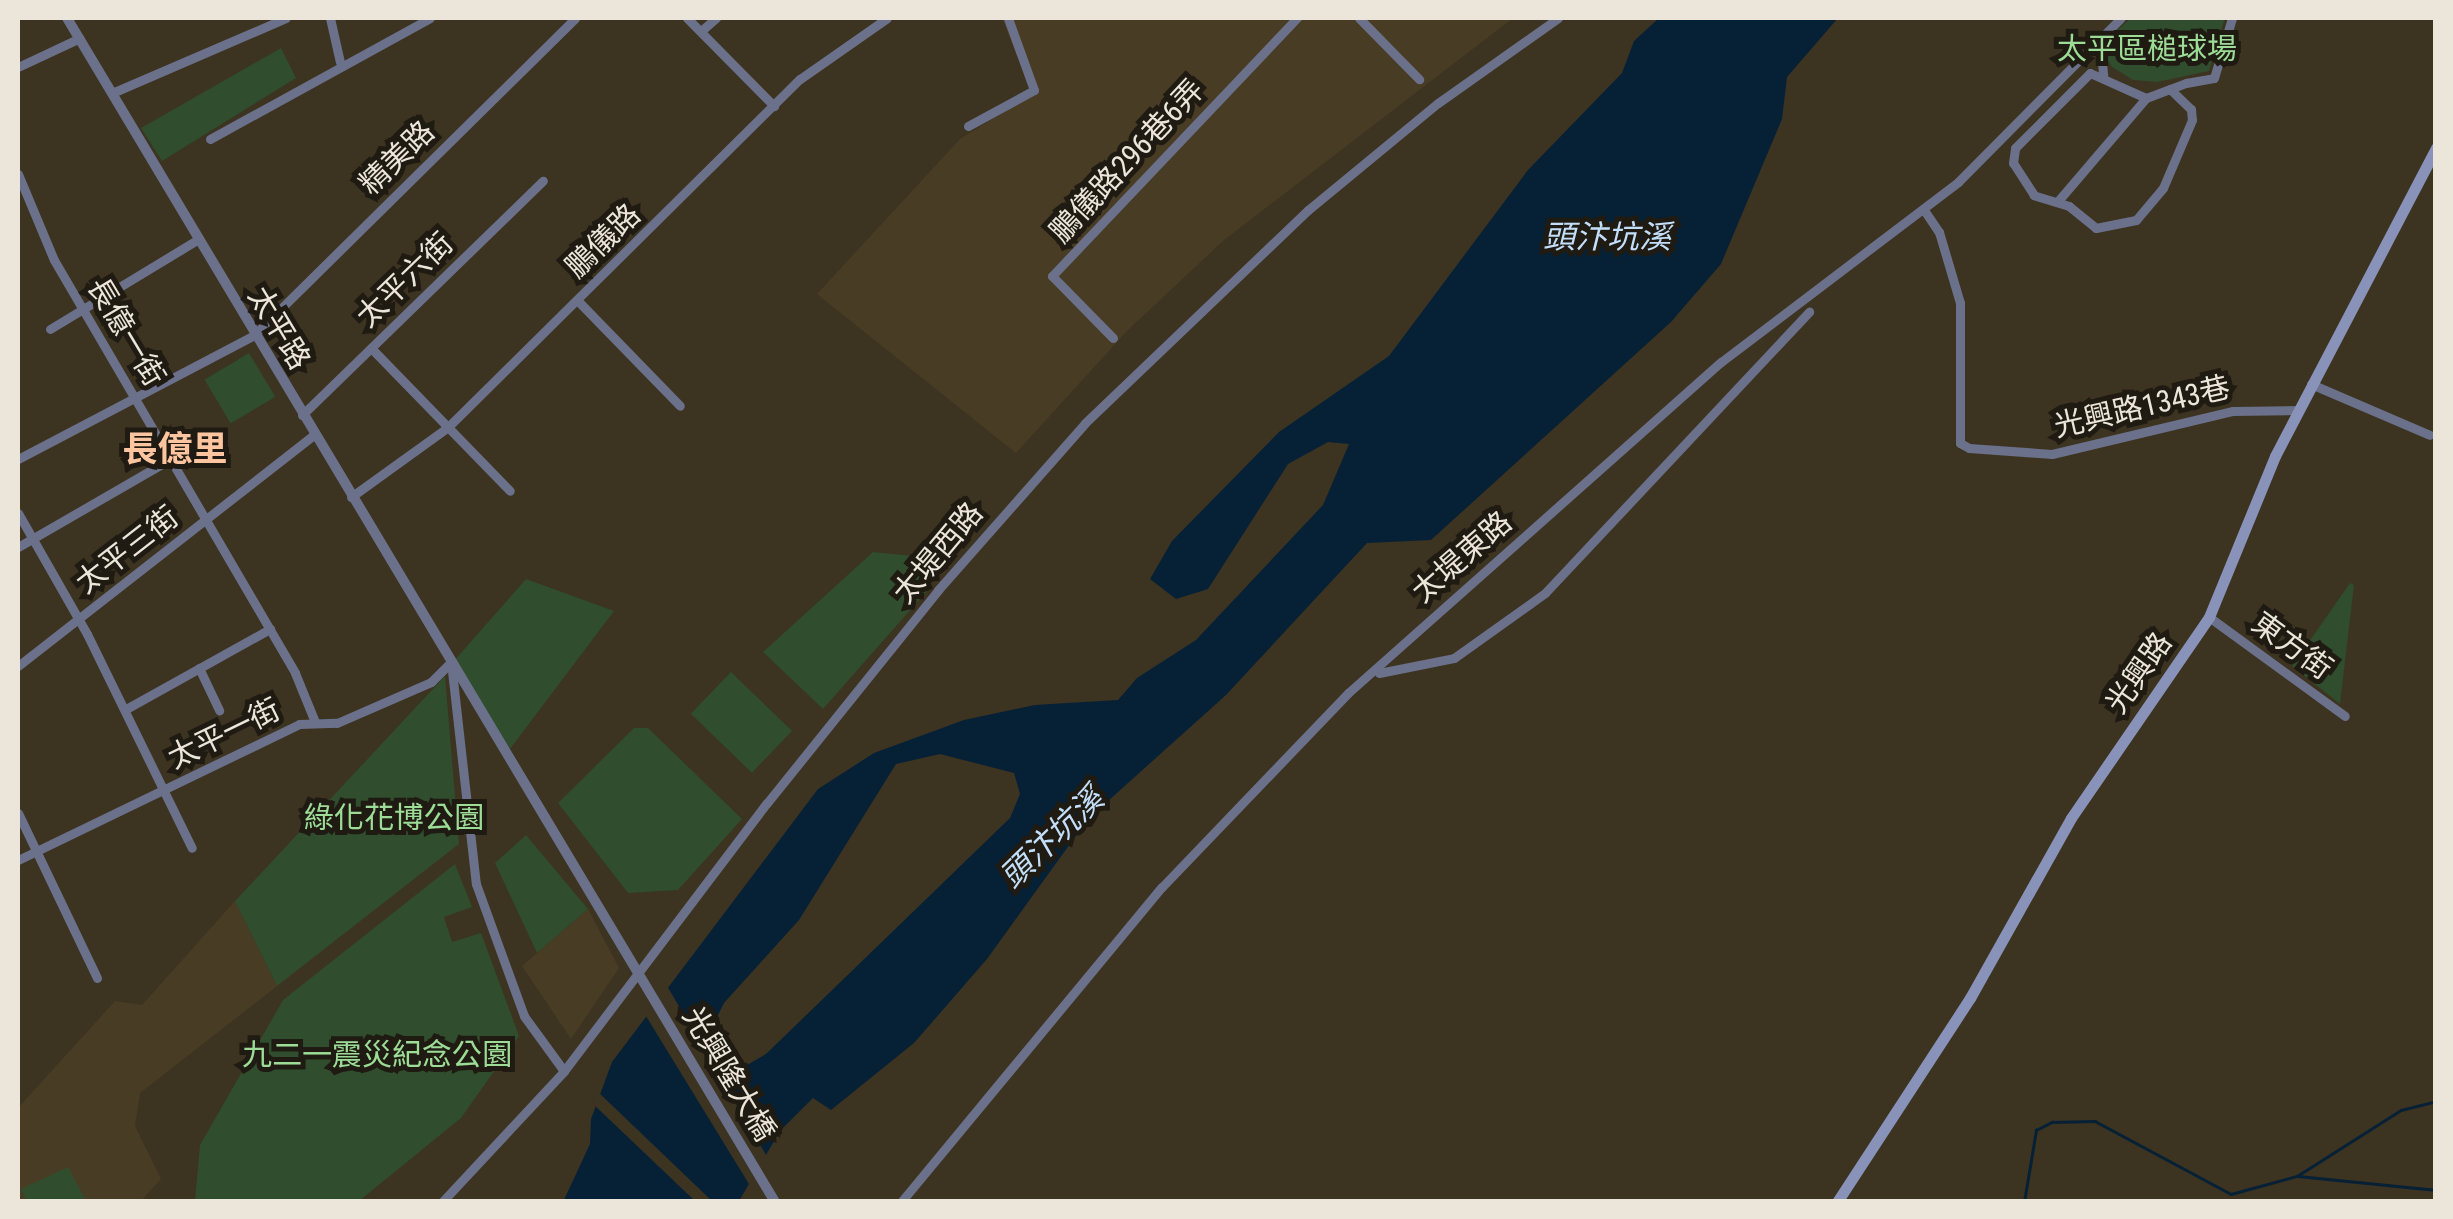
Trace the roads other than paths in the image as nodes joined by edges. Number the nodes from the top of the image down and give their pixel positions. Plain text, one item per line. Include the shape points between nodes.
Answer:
1 (67, 18) edge
2 (286, 18) edge
3 (330, 18) edge
4 (430, 18) edge
5 (575, 18) edge
6 (688, 18) edge
7 (716, 18) edge
8 (886, 18) edge
9 (1008, 18) edge
10 (1297, 18) edge
11 (1359, 18) edge
12 (1558, 18) edge
13 (2121, 18) edge
14 (2232, 18) edge
15 (701, 31) junction
16 (80, 38) junction
17 (2100, 43) junction
18 (340, 62) junction
19 (18, 67) edge
20 (2103, 77) junction
21 (1419, 79) dead end
22 (2170, 90) junction
23 (112, 93) junction
24 (2146, 98) junction
25 (774, 106) junction
26 (968, 126) dead end
27 (210, 139) dead end
28 (2436, 148) edge
29 (18, 178) edge
30 (544, 180) dead end
31 (2058, 201) junction
32 (1924, 210) junction
33 (197, 240) junction
34 (578, 300) junction
35 (83, 310) junction
36 (1809, 312) dead end
37 (50, 329) dead end
38 (254, 335) junction
39 (1113, 338) dead end
40 (371, 348) junction
41 (2311, 384) junction
42 (136, 399) junction
43 (680, 406) dead end
44 (2298, 410) junction
45 (302, 415) junction
46 (448, 427) junction
47 (314, 435) junction
48 (2430, 435) dead end
49 (172, 458) junction
50 (18, 459) edge
51 (510, 491) dead end
52 (351, 498) junction
53 (18, 513) edge
54 (207, 520) junction
55 (32, 540) junction
56 (18, 548) edge
57 (2209, 616) junction
58 (78, 619) junction
59 (270, 630) junction
60 (451, 662) junction
61 (18, 666) edge
62 (199, 668) junction
63 (1379, 674) dead end
64 (126, 709) junction
65 (219, 710) dead end
66 (2344, 716) dead end
67 (314, 722) junction
68 (165, 790) junction
69 (18, 812) edge
70 (192, 848) dead end
71 (36, 852) junction
72 (18, 860) edge
73 (639, 972) junction
74 (97, 978) dead end
75 (564, 1071) junction
76 (442, 1202) edge
77 (775, 1202) edge
78 (901, 1202) edge
79 (1837, 1202) edge

1 - 16 street, 太平路
2 - 23 street
3 - 18 street
4 - 18 street
5 - 38 street, 精美路
6 - 15 street
7 - 15 street
8 - 25 street, 鵬儀路 via 815,66
9 - 26 street via 1034,90
10 - 39 street, 鵬儀路296巷6弄 via 1052,276
11 - 21 street
12 - 73 street, 太堤西路 via 1346,178 1151,354 938,590
13 - 17 street, 太堤東路
14 - 22 street via 2214,78
15 - 25 street
16 - 19 street
16 - 23 street, 太平路
17 - 20 street
17 - 32 street, 太堤東路
18 - 27 street
20 - 24 street
20 - 31 street via 2090,73 2012,153 2034,195 2048,204
22 - 24 street
22 - 31 street via 2191,109 2192,120 2162,188 2136,220 2113,229 2089,224
23 - 33 street, 太平路
24 - 31 street
25 - 34 street, 鵬儀路
28 - 41 main road, 光興路
29 - 35 street, 長億一街
30 - 40 street, 太平六街
32 - 44 street, 光興路1343巷 via 1960,303 1960,443 1969,448 2052,454 2233,411
32 - 78 street, 太堤東路 via 1721,362 1348,693 1162,887
33 - 35 street
33 - 38 street, 太平路
34 - 43 street
34 - 46 street, 鵬儀路
35 - 37 street
35 - 42 street, 長億一街
36 - 63 street via 1545,594 1454,658
38 - 42 street, 精美路
38 - 45 street, 太平路
40 - 45 street, 太平六街
40 - 46 street
41 - 44 main road, 光興路
41 - 48 street
42 - 49 street, 長億一街
42 - 50 street, 精美路
44 - 57 main road, 光興路
45 - 47 street, 太平路
46 - 51 street
46 - 52 street, 鵬儀路
47 - 52 street, 太平路
47 - 54 street, 太平三街
49 - 54 street, 長億一街
49 - 55 street
52 - 60 street, 太平路
53 - 55 street
54 - 58 street, 太平三街
54 - 59 street, 長億一街
55 - 56 street
55 - 58 street
57 - 66 street, 東方街
57 - 79 main road, 光興路 via 2071,818 1970,998
58 - 61 street, 太平三街
58 - 64 street
59 - 62 street
59 - 67 street, 長億一街
60 - 67 street, 太平一街 via 431,682 356,716
60 - 73 street, 太平路
60 - 75 street, 太平路 via 476,884 518,1004
62 - 64 street
62 - 65 street
64 - 68 street
67 - 68 street, 太平一街
68 - 70 street
68 - 71 street, 太平一街
69 - 71 street
71 - 72 street, 太平一街
71 - 74 street
73 - 75 street, 太堤西路
73 - 77 street, 光興隆大橋
75 - 76 street, 太堤西路

